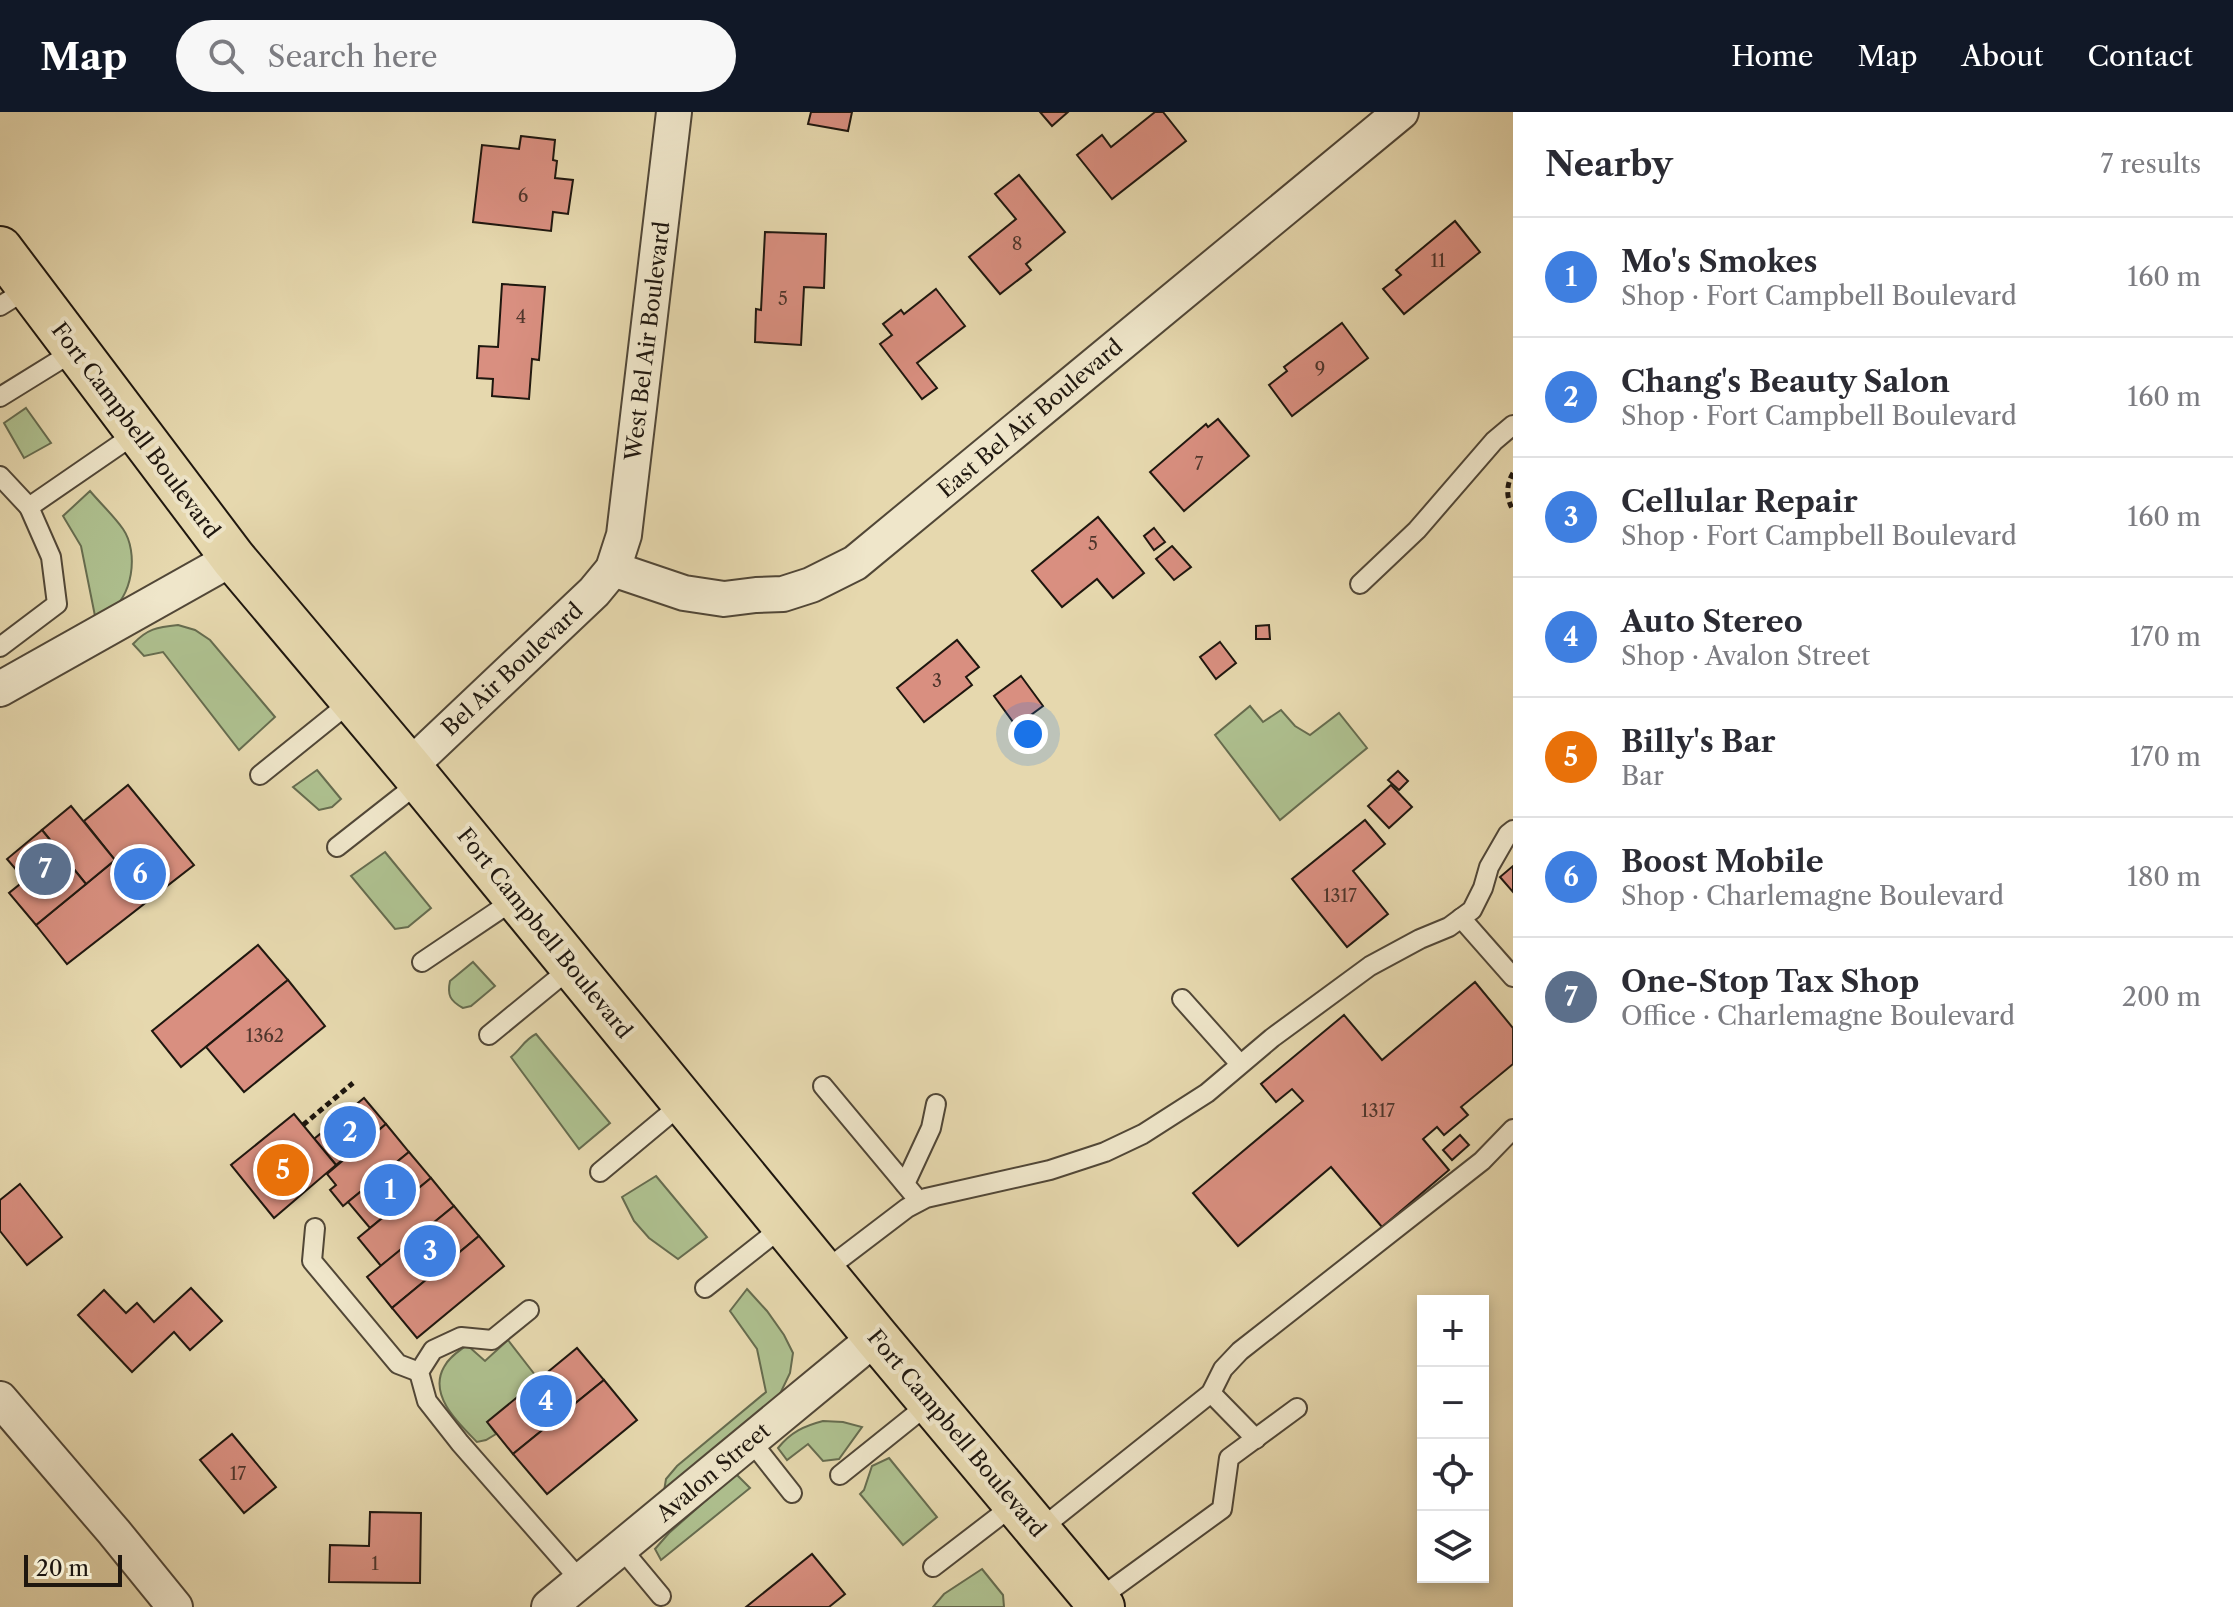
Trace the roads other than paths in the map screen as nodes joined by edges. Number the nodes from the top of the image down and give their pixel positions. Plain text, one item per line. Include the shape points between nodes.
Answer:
1 (674, 112) edge
2 (1401, 112) edge
3 (0, 249) edge
4 (15, 297) edge
5 (76, 350) junction
6 (0, 397) edge
7 (1513, 425) edge
8 (138, 432) junction
9 (0, 476) edge
10 (29, 507) junction
11 (233, 558) junction
12 (613, 569) junction
13 (1360, 584) dead end
14 (0, 647) edge
15 (0, 689) edge
16 (353, 700) junction
17 (415, 774) junction
18 (260, 775) dead end
19 (1513, 830) edge
20 (337, 847) dead end
21 (517, 898) junction
22 (1461, 918) junction
23 (422, 962) dead end
24 (573, 966) junction
25 (1513, 977) edge
26 (1182, 999) dead end
27 (489, 1035) dead end
28 (1240, 1064) junction
29 (823, 1086) dead end
30 (684, 1102) junction
31 (936, 1104) dead end
32 (1513, 1129) edge
33 (600, 1172) dead end
34 (905, 1184) junction
35 (919, 1201) junction
36 (785, 1225) junction
37 (315, 1228) dead end
38 (823, 1272) junction
39 (705, 1288) dead end
40 (529, 1310) dead end
41 (876, 1337) junction
42 (419, 1372) junction
43 (1211, 1393) junction
44 (0, 1399) edge
45 (931, 1402) junction
46 (1297, 1408) dead end
47 (1256, 1439) junction
48 (751, 1441) junction
49 (840, 1475) dead end
50 (792, 1493) dead end
51 (1026, 1517) junction
52 (621, 1548) junction
53 (933, 1567) dead end
54 (581, 1581) junction
55 (661, 1596) dead end
56 (1096, 1605) edge
57 (175, 1607) edge
58 (549, 1607) edge

1 - 12 street, West Bel Air Boulevard via 624,535
2 - 12 street, East Bel Air Boulevard via 855,563 783,594 724,599 684,593
3 - 4 highway, Fort Campbell Boulevard
4 - 5 highway, Fort Campbell Boulevard
5 - 6 lane
5 - 8 highway, Fort Campbell Boulevard
7 - 13 lane
8 - 10 lane
8 - 11 highway, Fort Campbell Boulevard
9 - 10 lane
10 - 14 lane via 51,557 57,604
11 - 15 street
11 - 16 highway, Fort Campbell Boulevard
12 - 17 street, Bel Air Boulevard
16 - 17 highway, Fort Campbell Boulevard
16 - 18 lane
17 - 20 lane
17 - 21 highway, Fort Campbell Boulevard
19 - 22 lane via 1489,867 1472,910
21 - 23 lane
21 - 24 highway, Fort Campbell Boulevard
22 - 25 lane
22 - 28 lane via 1370,966
24 - 27 lane
24 - 30 highway, Fort Campbell Boulevard
26 - 28 lane
28 - 35 lane via 1207,1093 1105,1152
29 - 34 lane
30 - 33 lane
30 - 36 highway, Fort Campbell Boulevard
31 - 34 lane via 931,1128
32 - 43 lane via 1482,1161 1240,1351
34 - 35 lane
35 - 38 lane
36 - 38 highway, Fort Campbell Boulevard
36 - 39 lane
37 - 42 lane via 312,1261 398,1364
38 - 41 highway, Fort Campbell Boulevard
40 - 42 lane via 492,1340 461,1337 433,1350
41 - 45 highway, Fort Campbell Boulevard
41 - 48 street, Avalon Street
42 - 54 lane via 427,1401
43 - 47 lane
43 - 51 lane
44 - 57 street
45 - 49 lane
45 - 51 highway, Fort Campbell Boulevard
46 - 47 lane
47 - 56 lane via 1229,1458 1222,1509
48 - 50 lane
48 - 52 street, Avalon Street
51 - 53 lane
51 - 56 highway, Fort Campbell Boulevard
52 - 54 street, Avalon Street
52 - 55 lane
54 - 58 street, Avalon Street

